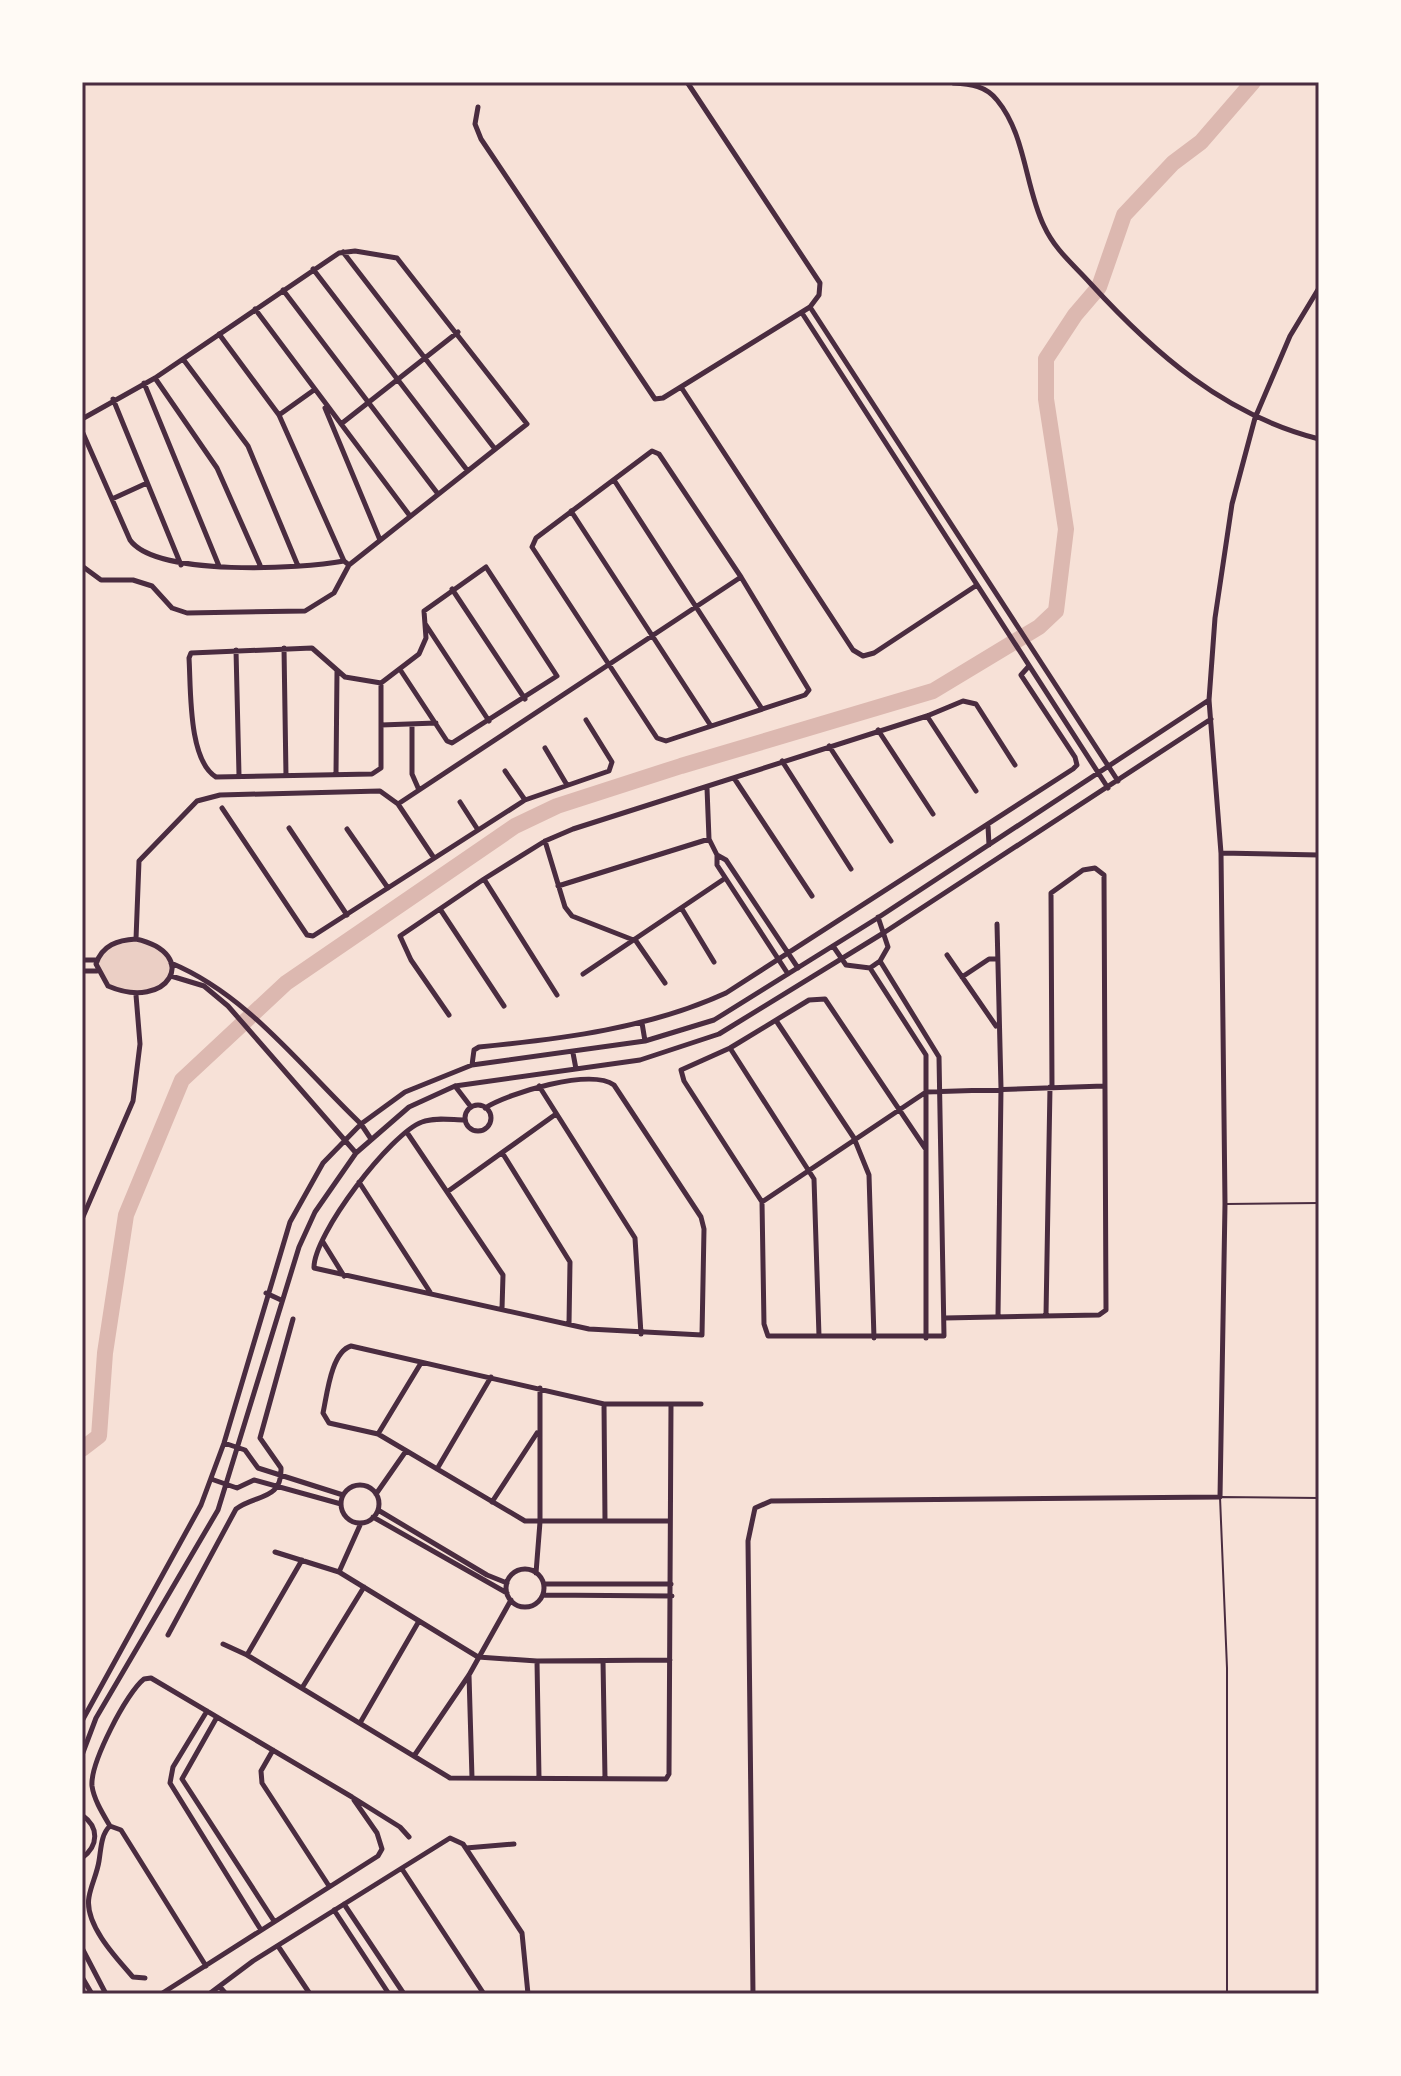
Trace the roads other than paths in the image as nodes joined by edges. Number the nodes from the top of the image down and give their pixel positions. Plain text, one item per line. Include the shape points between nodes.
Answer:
1 (687, 82) edge
2 (953, 83) edge
3 (478, 107) dead end
4 (343, 252) junction
5 (313, 269) junction
6 (1319, 288) edge
7 (283, 290) junction
8 (810, 307) junction
9 (255, 309) junction
10 (802, 313) junction
11 (458, 332) junction
12 (219, 334) junction
13 (425, 357) junction
14 (183, 359) junction
15 (155, 378) junction
16 (397, 379) junction
17 (144, 383) junction
18 (681, 387) junction
19 (314, 390) junction
20 (113, 399) junction
21 (323, 402) junction
22 (368, 403) junction
23 (279, 415) junction
24 (1255, 418) junction
25 (82, 419) edge
26 (341, 424) junction
27 (82, 431) edge
28 (1319, 439) edge
29 (495, 449) junction
30 (467, 470) junction
31 (614, 480) junction
32 (147, 482) junction
33 (438, 494) junction
34 (112, 499) junction
35 (571, 511) junction
36 (410, 516) junction
37 (380, 540) junction
38 (346, 563) junction
39 (260, 565) junction
40 (82, 566) edge
41 (182, 566) junction
42 (219, 566) junction
43 (298, 566) junction
44 (741, 577) junction
45 (977, 585) junction
46 (452, 589) junction
47 (696, 607) junction
48 (424, 621) junction
49 (652, 637) junction
50 (284, 648) junction
51 (236, 650) junction
52 (610, 665) junction
53 (1029, 666) junction
54 (337, 670) junction
55 (401, 671) junction
56 (381, 683) junction
57 (525, 699) junction
58 (1209, 700) junction
59 (762, 709) junction
60 (927, 716) junction
61 (1211, 719) junction
62 (586, 720) dead end
63 (489, 721) junction
64 (436, 723) junction
65 (381, 725) junction
66 (412, 726) junction
67 (711, 726) junction
68 (878, 730) junction
69 (829, 746) junction
70 (545, 748) dead end
71 (782, 761) junction
72 (1015, 765) dead end
73 (1109, 766) junction
74 (505, 771) dead end
75 (336, 774) junction
76 (1098, 774) junction
77 (239, 775) junction
78 (286, 776) junction
79 (734, 778) junction
80 (1118, 781) junction
81 (567, 785) junction
82 (707, 788) junction
83 (1108, 788) junction
84 (419, 790) junction
85 (976, 791) dead end
86 (525, 800) junction
87 (460, 802) dead end
88 (398, 804) junction
89 (222, 808) dead end
90 (933, 814) dead end
91 (991, 824) junction
92 (289, 828) dead end
93 (347, 829) dead end
94 (478, 830) junction
95 (1012, 830) junction
96 (709, 839) junction
97 (545, 841) junction
98 (891, 841) dead end
99 (989, 845) junction
100 (1221, 853) junction
101 (717, 855) junction
102 (1319, 855) edge
103 (434, 858) junction
104 (851, 869) dead end
105 (484, 879) junction
106 (724, 879) junction
107 (558, 886) junction
108 (388, 888) junction
109 (812, 896) dead end
110 (440, 909) junction
111 (682, 909) junction
112 (347, 915) junction
113 (878, 917) junction
114 (767, 922) junction
115 (997, 924) dead end
116 (757, 928) junction
117 (885, 932) junction
118 (136, 939) junction
119 (636, 941) junction
120 (833, 946) junction
121 (789, 955) junction
122 (947, 955) dead end
123 (997, 959) junction
124 (82, 960) edge
125 (97, 960) junction
126 (841, 960) junction
127 (779, 961) junction
128 (880, 961) junction
129 (714, 962) dead end
130 (171, 963) junction
131 (798, 968) junction
132 (82, 971) edge
133 (97, 971) junction
134 (872, 971) junction
135 (583, 974) dead end
136 (788, 974) junction
137 (171, 976) junction
138 (962, 977) junction
139 (665, 983) dead end
140 (136, 995) junction
141 (557, 995) dead end
142 (504, 1006) dead end
143 (449, 1015) dead end
144 (777, 1022) junction
145 (642, 1023) junction
146 (997, 1027) junction
147 (645, 1041) junction
148 (730, 1048) junction
149 (573, 1053) junction
150 (472, 1065) junction
151 (576, 1069) junction
152 (311, 1077) junction
153 (455, 1086) junction
154 (539, 1086) junction
155 (1104, 1086) junction
156 (1051, 1087) junction
157 (1001, 1088) junction
158 (301, 1089) junction
159 (938, 1089) junction
160 (926, 1092) junction
161 (471, 1107) junction
162 (485, 1108) junction
163 (899, 1110) junction
164 (556, 1114) junction
165 (465, 1120) junction
166 (361, 1124) junction
167 (408, 1134) junction
168 (854, 1138) junction
169 (371, 1139) junction
170 (345, 1140) junction
171 (925, 1148) junction
172 (356, 1153) junction
173 (503, 1154) junction
174 (809, 1167) junction
175 (359, 1182) junction
176 (447, 1192) junction
177 (762, 1202) junction
178 (1319, 1203) edge
179 (1225, 1204) junction
180 (82, 1219) edge
181 (323, 1242) junction
182 (344, 1277) junction
183 (431, 1292) junction
184 (266, 1293) junction
185 (281, 1300) junction
186 (502, 1309) junction
187 (1046, 1315) junction
188 (998, 1316) junction
189 (945, 1318) junction
190 (293, 1319) dead end
191 (569, 1324) junction
192 (641, 1334) junction
193 (819, 1336) junction
194 (874, 1338) junction
195 (926, 1338) junction
196 (421, 1363) junction
197 (491, 1377) junction
198 (540, 1388) junction
199 (604, 1404) junction
200 (671, 1404) junction
201 (701, 1404) dead end
202 (539, 1430) junction
203 (378, 1434) junction
204 (224, 1443) junction
205 (240, 1448) junction
206 (406, 1451) junction
207 (258, 1468) junction
208 (437, 1469) junction
209 (281, 1476) junction
210 (211, 1479) junction
211 (254, 1480) junction
212 (227, 1485) junction
213 (278, 1487) junction
214 (376, 1494) junction
215 (343, 1495) junction
216 (1220, 1497) junction
217 (1319, 1498) edge
218 (492, 1502) junction
219 (341, 1504) junction
220 (378, 1510) junction
221 (373, 1517) junction
222 (605, 1521) junction
223 (670, 1521) junction
224 (540, 1522) junction
225 (361, 1523) junction
226 (275, 1552) dead end
227 (302, 1560) junction
228 (339, 1572) junction
229 (536, 1573) junction
230 (507, 1583) junction
231 (544, 1584) junction
232 (671, 1584) junction
233 (364, 1587) junction
234 (507, 1593) junction
235 (543, 1595) junction
236 (672, 1596) junction
237 (511, 1600) junction
238 (419, 1621) junction
239 (168, 1635) dead end
240 (223, 1644) dead end
241 (247, 1655) junction
242 (478, 1657) junction
243 (670, 1660) junction
244 (537, 1661) junction
245 (603, 1661) junction
246 (469, 1675) junction
247 (302, 1688) junction
248 (207, 1711) junction
249 (217, 1717) junction
250 (82, 1721) edge
251 (360, 1723) junction
252 (273, 1750) junction
253 (82, 1755) edge
254 (414, 1756) junction
255 (170, 1778) junction
256 (472, 1778) junction
257 (539, 1778) junction
258 (605, 1778) junction
259 (182, 1779) junction
260 (352, 1797) junction
261 (82, 1815) edge
262 (110, 1826) junction
263 (409, 1837) dead end
264 (514, 1844) dead end
265 (465, 1848) junction
266 (82, 1858) edge
267 (402, 1869) junction
268 (329, 1886) junction
269 (344, 1904) junction
270 (334, 1910) junction
271 (274, 1921) junction
272 (261, 1930) junction
273 (278, 1946) junction
274 (82, 1948) edge
275 (206, 1966) junction
276 (82, 1977) edge
277 (145, 1978) dead end
278 (220, 1987) junction
279 (92, 1994) edge
280 (106, 1994) edge
281 (161, 1994) edge
282 (209, 1994) edge
283 (226, 1994) edge
284 (310, 1994) edge
285 (389, 1994) edge
286 (404, 1994) edge
287 (484, 1994) edge
288 (528, 1994) edge
289 (753, 1994) edge
290 (1227, 1994) edge

1 - 8 street via 820,283
2 - 24 street via 980,87 1003,108 1054,246 1167,360
3 - 18 street via 475,124 481,139 648,393 663,398
4 - 5 street
4 - 11 street via 391,256 403,263
4 - 13 street
5 - 7 street
5 - 16 street
6 - 24 street via 1290,336
7 - 9 street
7 - 22 street
8 - 10 street
8 - 73 street
9 - 12 street
9 - 19 street
10 - 18 street
10 - 45 street
11 - 13 street
11 - 29 street via 527,424
12 - 14 street
12 - 23 street
13 - 16 street
13 - 29 street
14 - 15 street
14 - 43 street via 248,446
15 - 17 street
15 - 39 street via 217,468
16 - 22 street
16 - 30 street
17 - 20 street
17 - 42 street
18 - 45 street via 853,650 863,656 874,653
19 - 21 street
19 - 23 street
20 - 25 street
20 - 32 street
21 - 26 street
21 - 37 street
22 - 26 street
22 - 33 street
23 - 38 street
24 - 28 street
24 - 58 street via 1232,504 1217,593
26 - 36 street
27 - 34 street
29 - 30 street
30 - 33 street
31 - 35 street
31 - 44 street via 656,452
31 - 47 street
32 - 34 street
32 - 41 street
33 - 36 street
34 - 41 street via 135,547
35 - 49 street
35 - 52 street via 532,547
36 - 37 street
37 - 38 street
38 - 40 street via 334,593 305,611 187,613 172,608 152,586 101,580
38 - 43 street
39 - 42 street
39 - 43 street
41 - 42 street
44 - 47 street
44 - 59 street via 809,690
45 - 53 street
46 - 48 street via 424,611
46 - 57 street
46 - 57 street via 486,567 557,676
47 - 49 street
47 - 59 street
48 - 55 street via 423,646
48 - 63 street
49 - 52 street
49 - 67 street
50 - 51 street
50 - 54 street via 318,650
50 - 78 street
51 - 77 street
51 - 77 street via 191,653 189,658 195,742 204,765 216,777
52 - 67 street via 661,741
52 - 84 street
53 - 76 street
53 - 91 street via 1021,675 1077,765
54 - 56 street via 354,681
54 - 75 street
55 - 56 street
55 - 64 street
56 - 65 street
57 - 63 street
58 - 61 street
58 - 73 street
59 - 67 street
60 - 68 street
60 - 72 street via 970,700
60 - 85 street
61 - 80 street
61 - 100 street
62 - 81 street via 613,767
63 - 64 street via 452,743
64 - 66 street
65 - 66 street
65 - 75 street via 381,768
66 - 84 street via 412,774
68 - 69 street
68 - 90 street
69 - 71 street
69 - 98 street
70 - 81 street
71 - 79 street
71 - 104 street
73 - 76 street
73 - 80 street
74 - 86 street
75 - 78 street
76 - 83 street
76 - 95 street
77 - 78 street
79 - 82 street
79 - 109 street
80 - 83 street
81 - 86 street
82 - 96 street
82 - 97 street
83 - 117 street
84 - 88 street
86 - 94 street
87 - 94 street
88 - 103 street
88 - 118 street via 380,791 202,798 139,861
89 - 112 street via 307,935
91 - 95 street
91 - 99 street
91 - 121 street
92 - 112 street
93 - 108 street
94 - 103 street
95 - 99 street
96 - 101 street
96 - 107 street
97 - 105 street
97 - 107 street
99 - 113 street
100 - 102 street
100 - 179 street
101 - 106 street
101 - 114 street via 726,860
103 - 108 street
105 - 110 street
105 - 141 street
106 - 111 street
106 - 116 street
107 - 119 street via 565,907 579,922
108 - 112 street
110 - 142 street
110 - 143 street via 401,934 400,941
111 - 119 street
111 - 129 street
113 - 117 street
113 - 120 street
114 - 116 street
114 - 121 street
115 - 123 street
116 - 127 street
117 - 126 street
117 - 128 street via 888,947
118 - 125 street via 111,944
118 - 130 street via 156,945
119 - 135 street
119 - 139 street
120 - 126 street
120 - 131 street
121 - 127 street
121 - 131 street
122 - 138 street
123 - 138 street
123 - 146 street
124 - 125 street
125 - 133 street
126 - 134 street
126 - 151 street via 719,1034 640,1060
127 - 136 street
127 - 145 street via 702,1004
128 - 134 street
128 - 159 street via 939,1057
130 - 137 street
130 - 152 street via 235,999
131 - 136 street
132 - 133 street
133 - 140 street via 108,986
134 - 160 street via 926,1055
136 - 147 street via 714,1020
137 - 140 street via 156,990
137 - 158 street via 204,986 228,1006
138 - 146 street
140 - 180 street via 139,1059 133,1101
144 - 148 street
144 - 163 street via 817,997 829,1004
144 - 168 street
145 - 147 street
145 - 150 street via 479,1047
146 - 157 street
147 - 149 street
148 - 174 street
148 - 177 street via 681,1070
149 - 150 street
149 - 151 street
150 - 166 street via 405,1092
151 - 153 street
152 - 158 street
152 - 166 street
153 - 161 street
153 - 169 street via 409,1107
154 - 162 street
154 - 164 street
154 - 192 street via 602,1080 614,1085 701,1217 702,1335
155 - 156 street
155 - 156 street via 1104,875 1087,868 1051,893
155 - 187 street via 1106,1310 1099,1315
156 - 157 street
156 - 187 street
157 - 159 street
157 - 188 street
158 - 170 street
159 - 160 street
159 - 189 street
160 - 163 street
160 - 171 street
161 - 162 street
161 - 165 street
162 - 165 street via 491,1121 482,1131 474,1131
163 - 168 street
163 - 171 street
164 - 173 street
164 - 192 street via 635,1238
165 - 167 street via 423,1122
166 - 169 street
166 - 170 street
167 - 175 street
167 - 176 street
168 - 174 street
168 - 194 street via 869,1175
169 - 172 street
170 - 172 street
170 - 184 street via 323,1163 300,1202
171 - 195 street
172 - 185 street via 315,1212
173 - 176 street
173 - 191 street via 567,1256
174 - 177 street
174 - 193 street via 816,1194
175 - 181 street
175 - 183 street
176 - 186 street via 503,1275
177 - 193 street via 768,1336
178 - 179 lane
179 - 216 street
181 - 182 street
181 - 182 street via 314,1268
182 - 183 street
183 - 186 street
184 - 185 street
184 - 204 street
185 - 205 street
186 - 191 street
187 - 188 street
188 - 189 street
189 - 195 street via 944,1337
190 - 209 street via 260,1438 279,1463
191 - 192 street
193 - 194 street
194 - 195 street
196 - 197 street
196 - 203 street
196 - 203 street via 356,1346 344,1348 323,1413 329,1423
197 - 198 street
197 - 208 street
198 - 199 street
198 - 202 street
199 - 200 street
199 - 222 street
200 - 201 street
200 - 223 street
202 - 218 street
202 - 224 street
203 - 206 street
204 - 205 street
204 - 210 street
205 - 207 street
205 - 212 street
206 - 208 street
206 - 214 street
207 - 209 street
207 - 211 street
208 - 218 street
209 - 213 street
209 - 215 street
210 - 212 street
210 - 250 street
211 - 212 street via 242,1488
211 - 213 street
212 - 253 street via 207,1532 96,1718
213 - 219 street
213 - 239 street via 267,1498 236,1509
214 - 215 street via 359,1485
214 - 220 street
215 - 219 street
216 - 217 lane
216 - 289 street via 771,1501 757,1506 748,1541
216 - 290 lane via 1227,1668
218 - 224 street via 525,1521
219 - 225 street via 347,1518
220 - 221 street
220 - 230 street
221 - 225 street
221 - 234 street
222 - 223 street
222 - 224 street
223 - 232 street
224 - 229 street
225 - 228 street
226 - 227 street
227 - 228 street
227 - 241 street
228 - 233 street
229 - 230 street via 522,1569
229 - 231 street
230 - 234 street
231 - 232 street
231 - 235 street
232 - 236 street
233 - 238 street
233 - 247 street
234 - 237 street
235 - 236 street
235 - 237 street via 525,1607
236 - 243 street
237 - 242 street
238 - 242 street
238 - 251 street
240 - 241 street
241 - 247 street
242 - 244 street
242 - 246 street
243 - 245 street
243 - 258 street via 669,1774 666,1779
244 - 245 street
244 - 257 street
245 - 258 street
246 - 254 street
246 - 256 street
247 - 251 street
248 - 249 street
248 - 255 street
248 - 262 street via 151,1678 144,1679 113,1727 92,1784
249 - 252 street
249 - 259 street
251 - 254 street
252 - 260 street
252 - 268 street via 261,1771 262,1783
254 - 256 street via 444,1776
255 - 259 street
255 - 272 street
256 - 257 street
257 - 258 street
259 - 271 street
260 - 263 street
260 - 268 street via 382,1849
261 - 266 street via 92,1824 95,1838
262 - 275 street via 121,1830
262 - 277 street via 104,1831 89,1915 133,1977
264 - 265 street
265 - 267 street via 455,1838 445,1839
265 - 288 street via 522,1933
267 - 269 street
267 - 287 street
268 - 271 street
269 - 270 street
269 - 286 street
270 - 273 street
270 - 285 street
271 - 272 street
272 - 275 street
273 - 278 street
273 - 284 street
274 - 280 street
275 - 281 street
276 - 279 street
278 - 282 street
278 - 283 street

